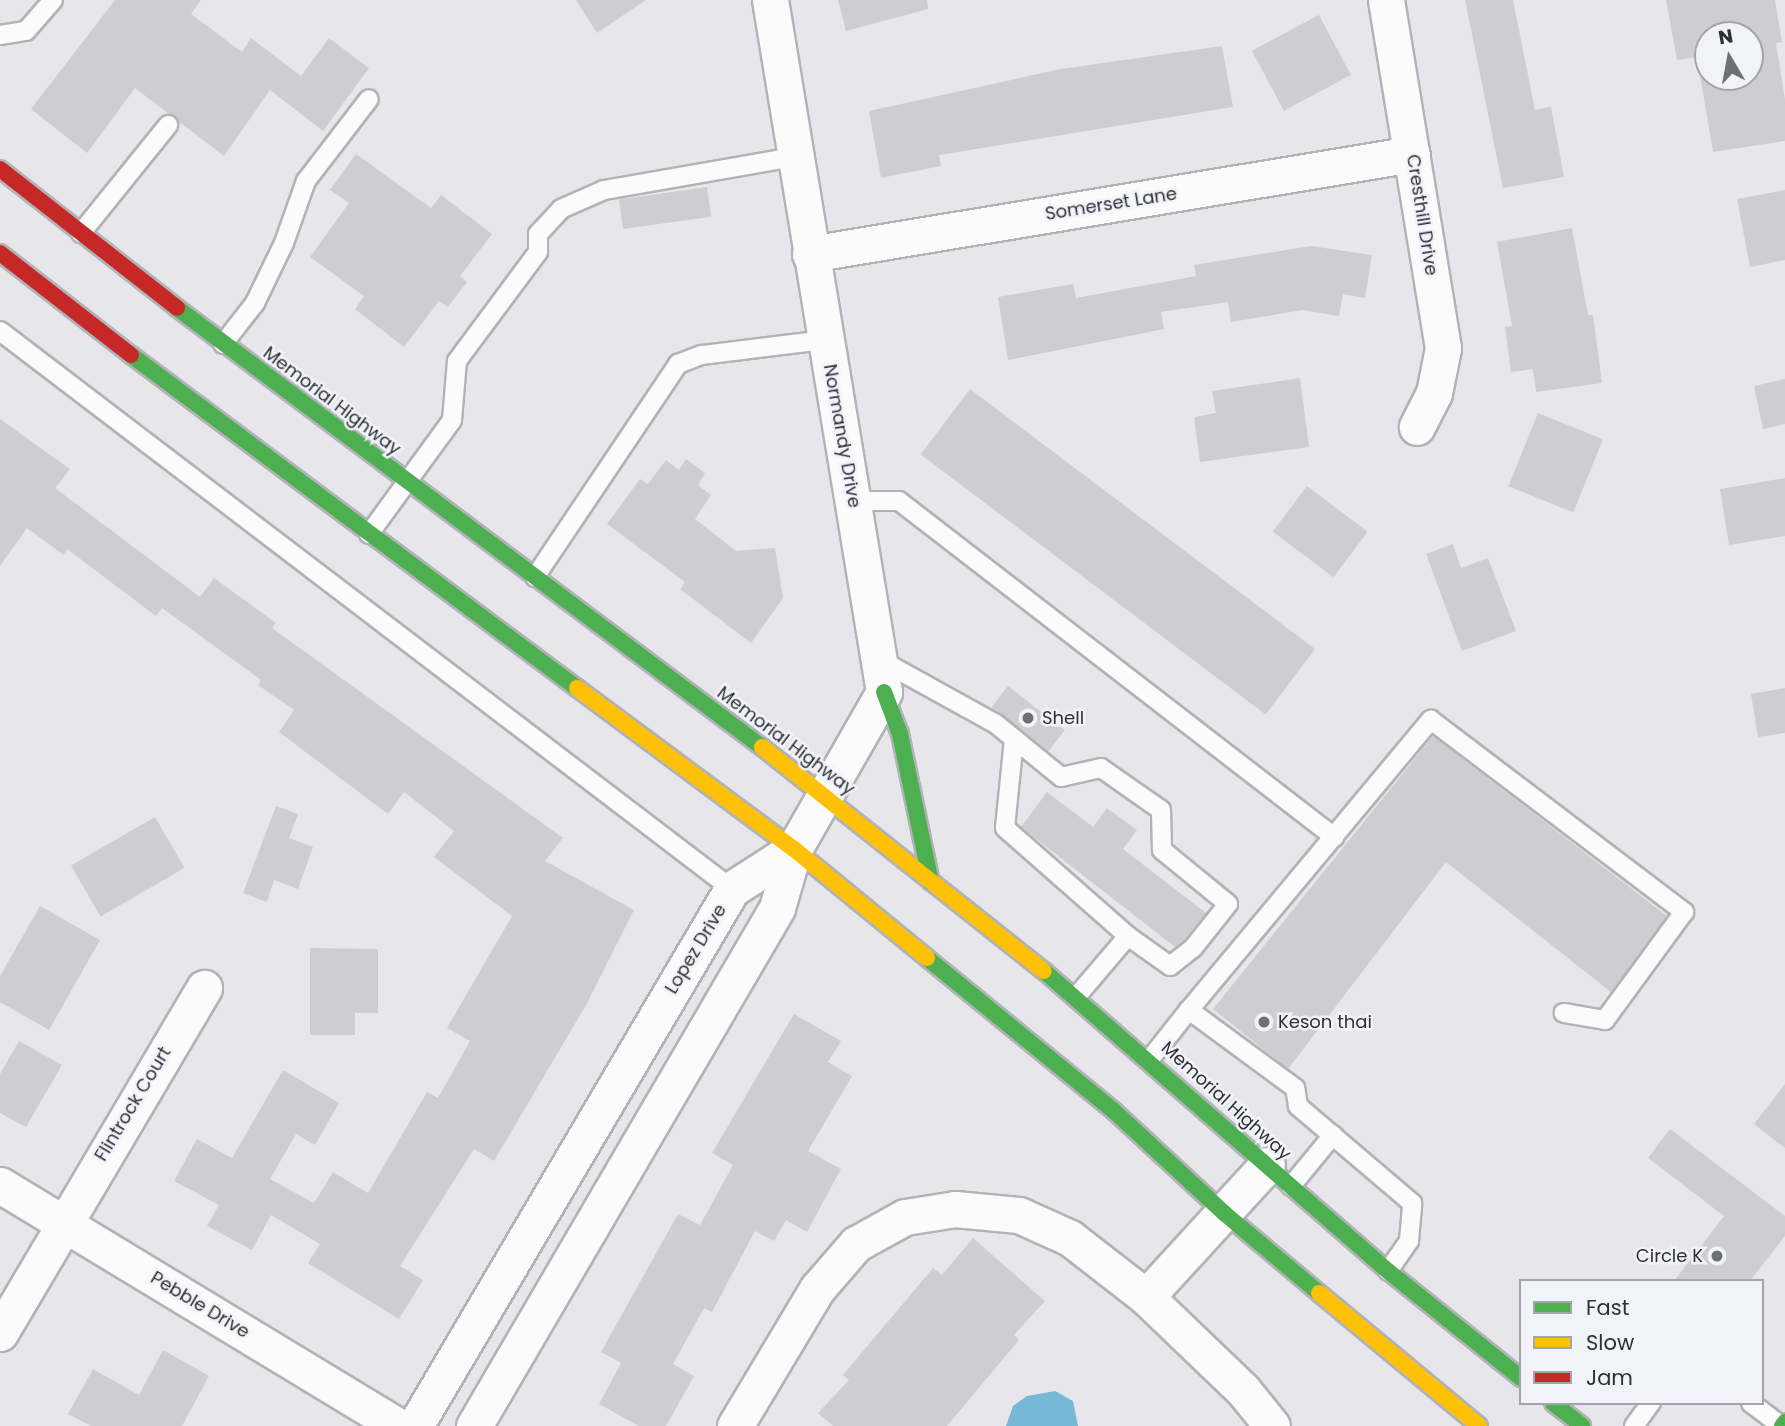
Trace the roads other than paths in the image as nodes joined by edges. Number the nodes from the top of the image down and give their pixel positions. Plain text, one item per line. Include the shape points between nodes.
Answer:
1 (53, 0) edge
2 (770, 0) edge
3 (1386, 0) edge
4 (0, 35) edge
5 (369, 99) dead end
6 (168, 125) dead end
7 (1412, 154) junction
8 (794, 157) junction
9 (0, 169) edge
10 (81, 233) junction
11 (0, 253) edge
12 (810, 254) junction
13 (0, 331) edge
14 (824, 340) junction
15 (223, 344) junction
16 (1418, 427) dead end
17 (408, 482) junction
18 (854, 501) junction
19 (369, 534) junction
20 (535, 577) junction
21 (883, 676) junction
22 (1014, 739) junction
23 (823, 792) junction
24 (1334, 837) junction
25 (794, 849) junction
26 (931, 882) junction
27 (732, 889) junction
28 (1128, 936) junction
29 (204, 988) dead end
30 (1076, 997) junction
31 (1189, 1010) junction
32 (1564, 1013) dead end
33 (1150, 1059) junction
34 (1333, 1135) junction
35 (1279, 1175) junction
36 (0, 1185) edge
37 (1224, 1213) junction
38 (63, 1221) junction
39 (1388, 1270) junction
40 (1146, 1297) junction
41 (0, 1333) edge
42 (1519, 1376) edge
43 (1555, 1405) edge
44 (1650, 1405) edge
45 (1754, 1405) edge
46 (1783, 1425) edge
47 (398, 1426) edge
48 (415, 1426) edge
49 (474, 1426) edge
50 (735, 1426) edge
51 (1272, 1426) edge
52 (1479, 1426) edge
53 (1582, 1426) edge
54 (1634, 1426) edge

1 - 4 lane via 26,31
2 - 8 street, Normandy Drive
3 - 7 street, Cresthill Drive
5 - 15 lane via 306,181 284,243 255,303
6 - 10 lane
7 - 12 street, Somerset Lane
7 - 16 street, Cresthill Drive via 1443,348 1434,393
8 - 12 street, Normandy Drive
8 - 17 lane via 604,190 561,209 538,234 538,252 457,360 452,420
9 - 10 main road, Memorial Highway
10 - 15 main road, Memorial Highway
11 - 19 main road
12 - 14 street, Normandy Drive
13 - 27 lane
14 - 18 street, Normandy Drive
14 - 20 lane via 702,355 678,364
15 - 17 main road, Memorial Highway
17 - 19 lane
17 - 20 main road, Memorial Highway
18 - 21 street, Normandy Drive
18 - 24 lane via 899,501
19 - 25 main road
20 - 23 main road, Memorial Highway
21 - 22 lane via 996,724
21 - 23 street via 865,730
21 - 26 main road
22 - 28 lane via 1005,828
22 - 28 lane via 1061,777 1101,768 1161,810 1162,850 1228,904 1193,948 1170,966
23 - 25 street
23 - 26 main road, Memorial Highway
24 - 31 lane
24 - 32 lane via 1431,720 1684,912 1605,1020
25 - 27 street, Lopez Drive
25 - 37 main road via 1114,1111
25 - 49 street via 777,908
26 - 30 main road, Memorial Highway
27 - 48 street, Lopez Drive
28 - 30 lane
29 - 38 street, Flintrock Court
30 - 33 main road, Memorial Highway
31 - 33 lane
31 - 34 lane via 1295,1088 1298,1106
33 - 35 main road, Memorial Highway
34 - 35 lane
34 - 39 lane via 1412,1203 1409,1241
35 - 37 street
35 - 39 main road, Memorial Highway
36 - 38 street, Pebble Drive
37 - 40 street
37 - 52 main road
38 - 41 street, Flintrock Court
38 - 47 street, Pebble Drive
39 - 42 main road, Memorial Highway
40 - 50 street via 1070,1238 1019,1215 955,1209 905,1217 856,1244 817,1289
40 - 51 street via 1243,1390
43 - 53 main road
44 - 54 lane
45 - 46 lane

